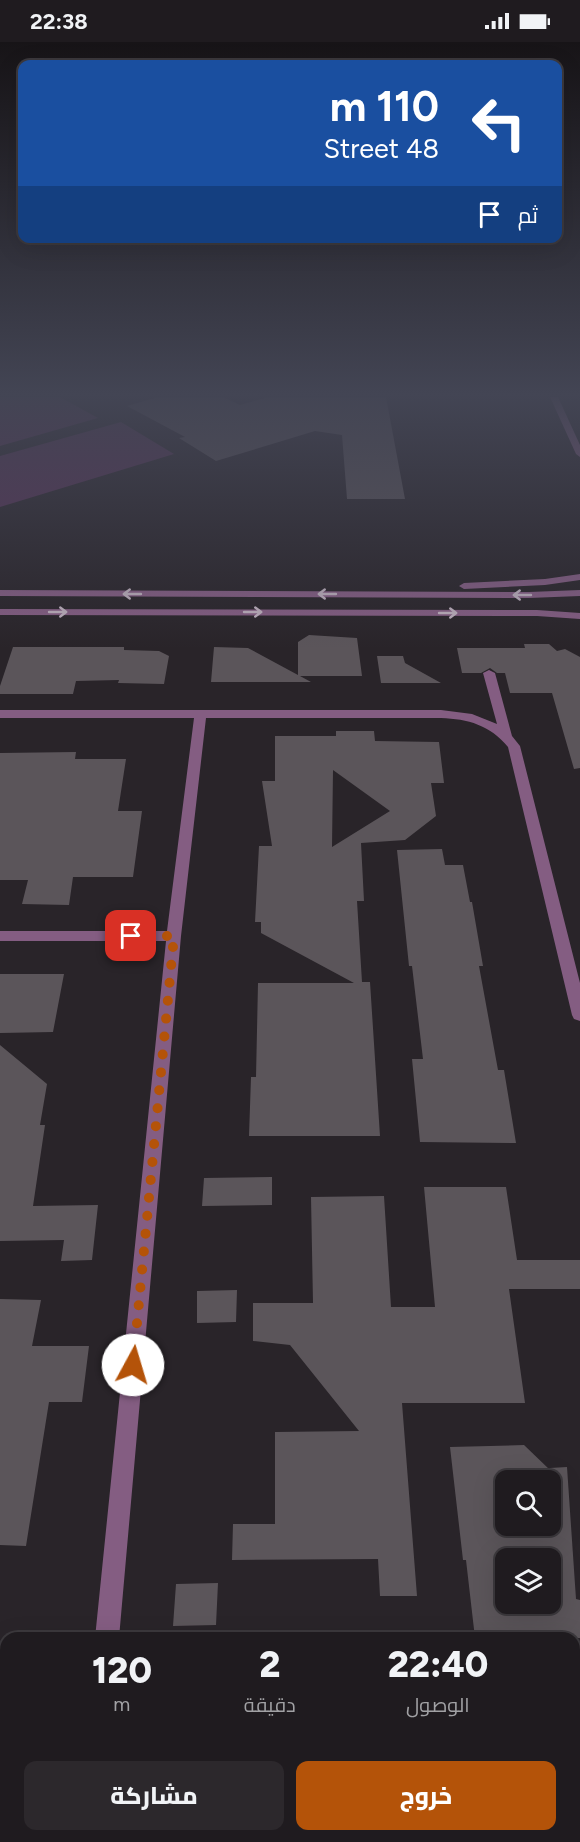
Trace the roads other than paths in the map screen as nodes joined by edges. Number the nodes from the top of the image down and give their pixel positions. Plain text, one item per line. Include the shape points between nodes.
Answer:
1 (580, 577) edge
2 (0, 593) edge
3 (580, 593) edge
4 (389, 595) junction
5 (0, 612) edge
6 (580, 616) edge
7 (489, 673) dead end
8 (0, 714) edge
9 (200, 715) junction
10 (506, 735) junction
11 (0, 936) edge
12 (174, 936) junction
13 (580, 1015) edge
14 (108, 1632) edge

1 - 4 street
4 -> 2 street
3 -> 4 street
5 -> 6 street
7 - 10 street
8 - 9 street
9 - 10 street via 460,715 494,726
9 - 12 street
10 - 13 street via 514,746
11 - 12 street
12 - 14 street

